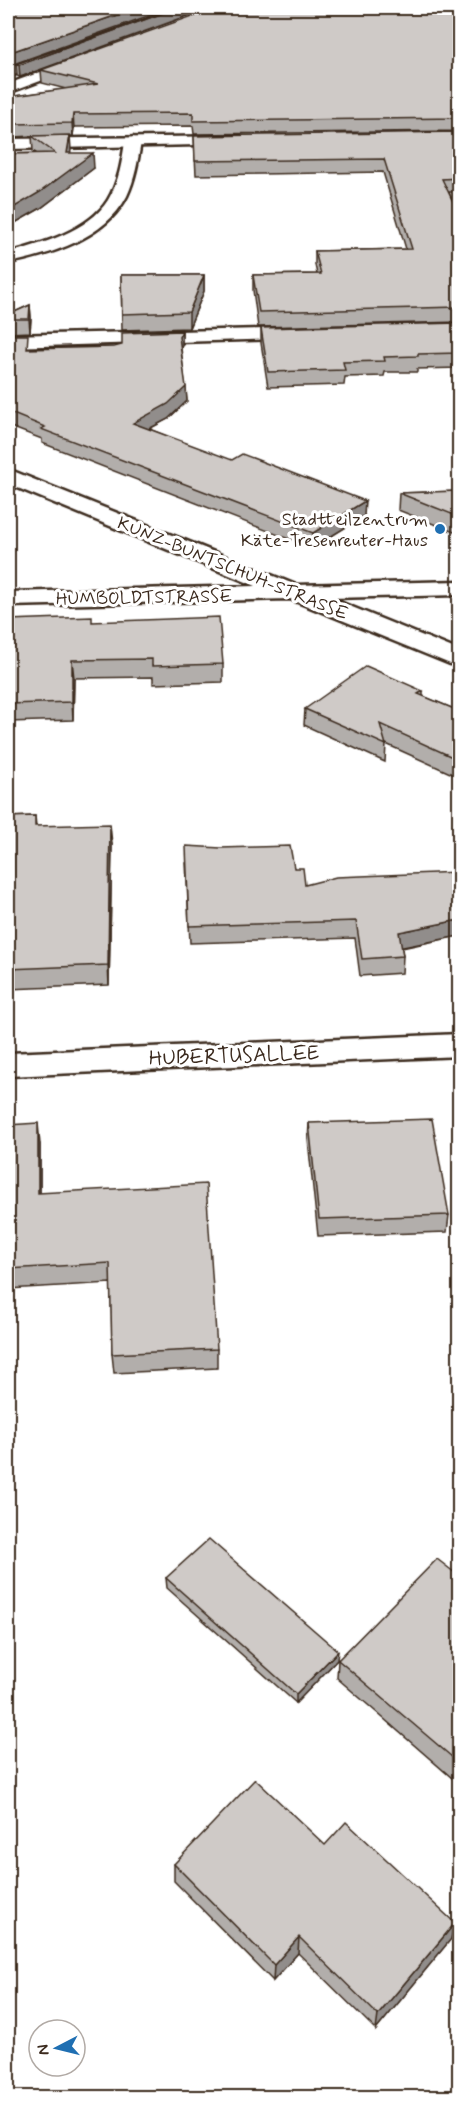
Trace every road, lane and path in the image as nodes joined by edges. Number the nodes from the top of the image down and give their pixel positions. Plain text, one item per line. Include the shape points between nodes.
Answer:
1 (77, 47) edge
2 (93, 56) edge
3 (8, 73) edge
4 (8, 89) edge
5 (261, 141) edge
6 (133, 142) junction
7 (8, 144) edge
8 (8, 258) edge
9 (329, 333) edge
10 (8, 341) edge
11 (8, 476) edge
12 (459, 588) edge
13 (294, 594) junction
14 (8, 599) edge
15 (459, 660) edge
16 (459, 1045) edge
17 (8, 1065) edge

1 - 3 main road
2 - 4 main road
5 - 6 main road
6 - 7 main road
6 - 8 main road via 129,169 112,207 92,225 64,240
9 - 10 main road
11 - 13 main road, KUNZ-BUNTSCHUH-STRASSE
12 - 13 main road, HUMBOLDTSTRASSE
13 - 14 main road, HUMBOLDTSTRASSE
13 - 15 main road, KUNZ-BUNTSCHUH-STRASSE
16 - 17 main road, HUBERTUSALLEE

